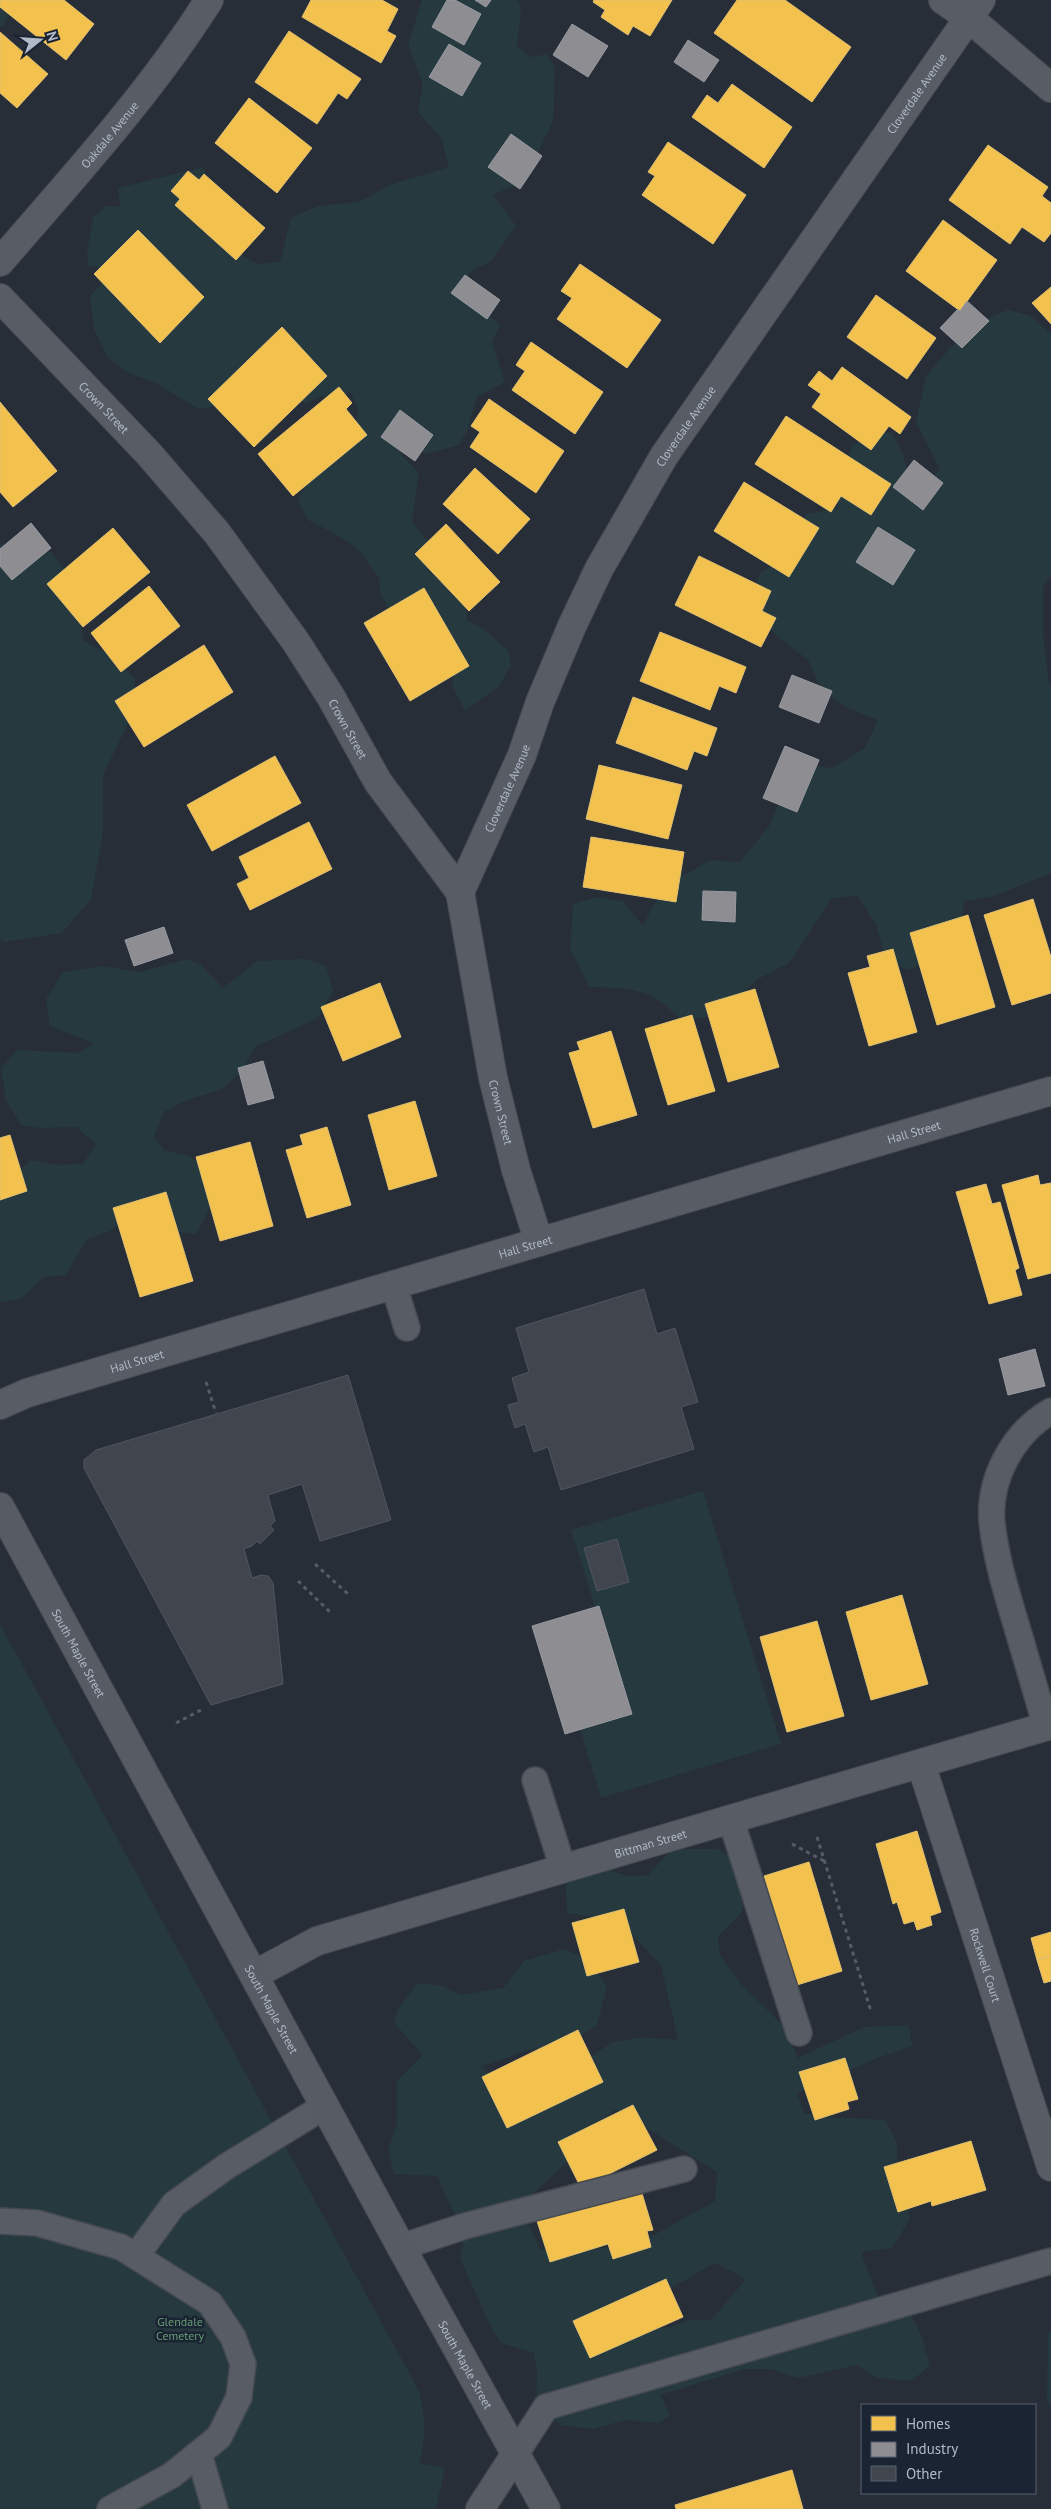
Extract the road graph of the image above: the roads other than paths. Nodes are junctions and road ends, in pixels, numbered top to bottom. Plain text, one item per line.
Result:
1 (208, 0) edge
2 (943, 0) edge
3 (975, 9) edge
4 (1051, 88) edge
5 (0, 262) edge
6 (0, 298) edge
7 (460, 892) junction
8 (1051, 1091) edge
9 (538, 1242) junction
10 (394, 1286) junction
11 (406, 1328) dead end
12 (0, 1405) edge
13 (1051, 1411) edge
14 (0, 1508) edge
15 (1048, 1726) edge
16 (921, 1764) junction
17 (535, 1780) dead end
18 (731, 1820) junction
19 (563, 1868) junction
20 (254, 1976) junction
21 (799, 2033) dead end
22 (325, 2106) junction
23 (1051, 2167) edge
24 (684, 2169) dead end
25 (0, 2221) edge
26 (400, 2247) junction
27 (136, 2256) junction
28 (1051, 2261) edge
29 (199, 2454) junction
30 (515, 2455) junction
31 (110, 2509) edge
32 (216, 2509) edge
33 (480, 2509) edge
34 (546, 2509) edge

1 - 5 street, Oakdale Avenue
2 - 3 street
3 - 4 street
3 - 7 street, Cloverdale Avenue
6 - 7 street, Crown Street
7 - 9 street, Crown Street
8 - 9 street, Hall Street
9 - 10 street, Hall Street
10 - 11 lane
10 - 12 street, Hall Street
13 - 15 lane
14 - 20 main road, South Maple Street
15 - 16 street, Bittman Street
16 - 18 street, Bittman Street
16 - 23 street, Rockwell Court
17 - 19 lane
18 - 19 street, Bittman Street
18 - 21 lane
19 - 20 street, Bittman Street
20 - 22 main road, South Maple Street
22 - 26 main road, South Maple Street
22 - 27 lane
24 - 26 lane
25 - 27 lane
26 - 30 main road, South Maple Street
27 - 29 lane
28 - 30 lane
29 - 31 lane
29 - 32 lane
30 - 33 main road
30 - 34 main road, South Maple Street

